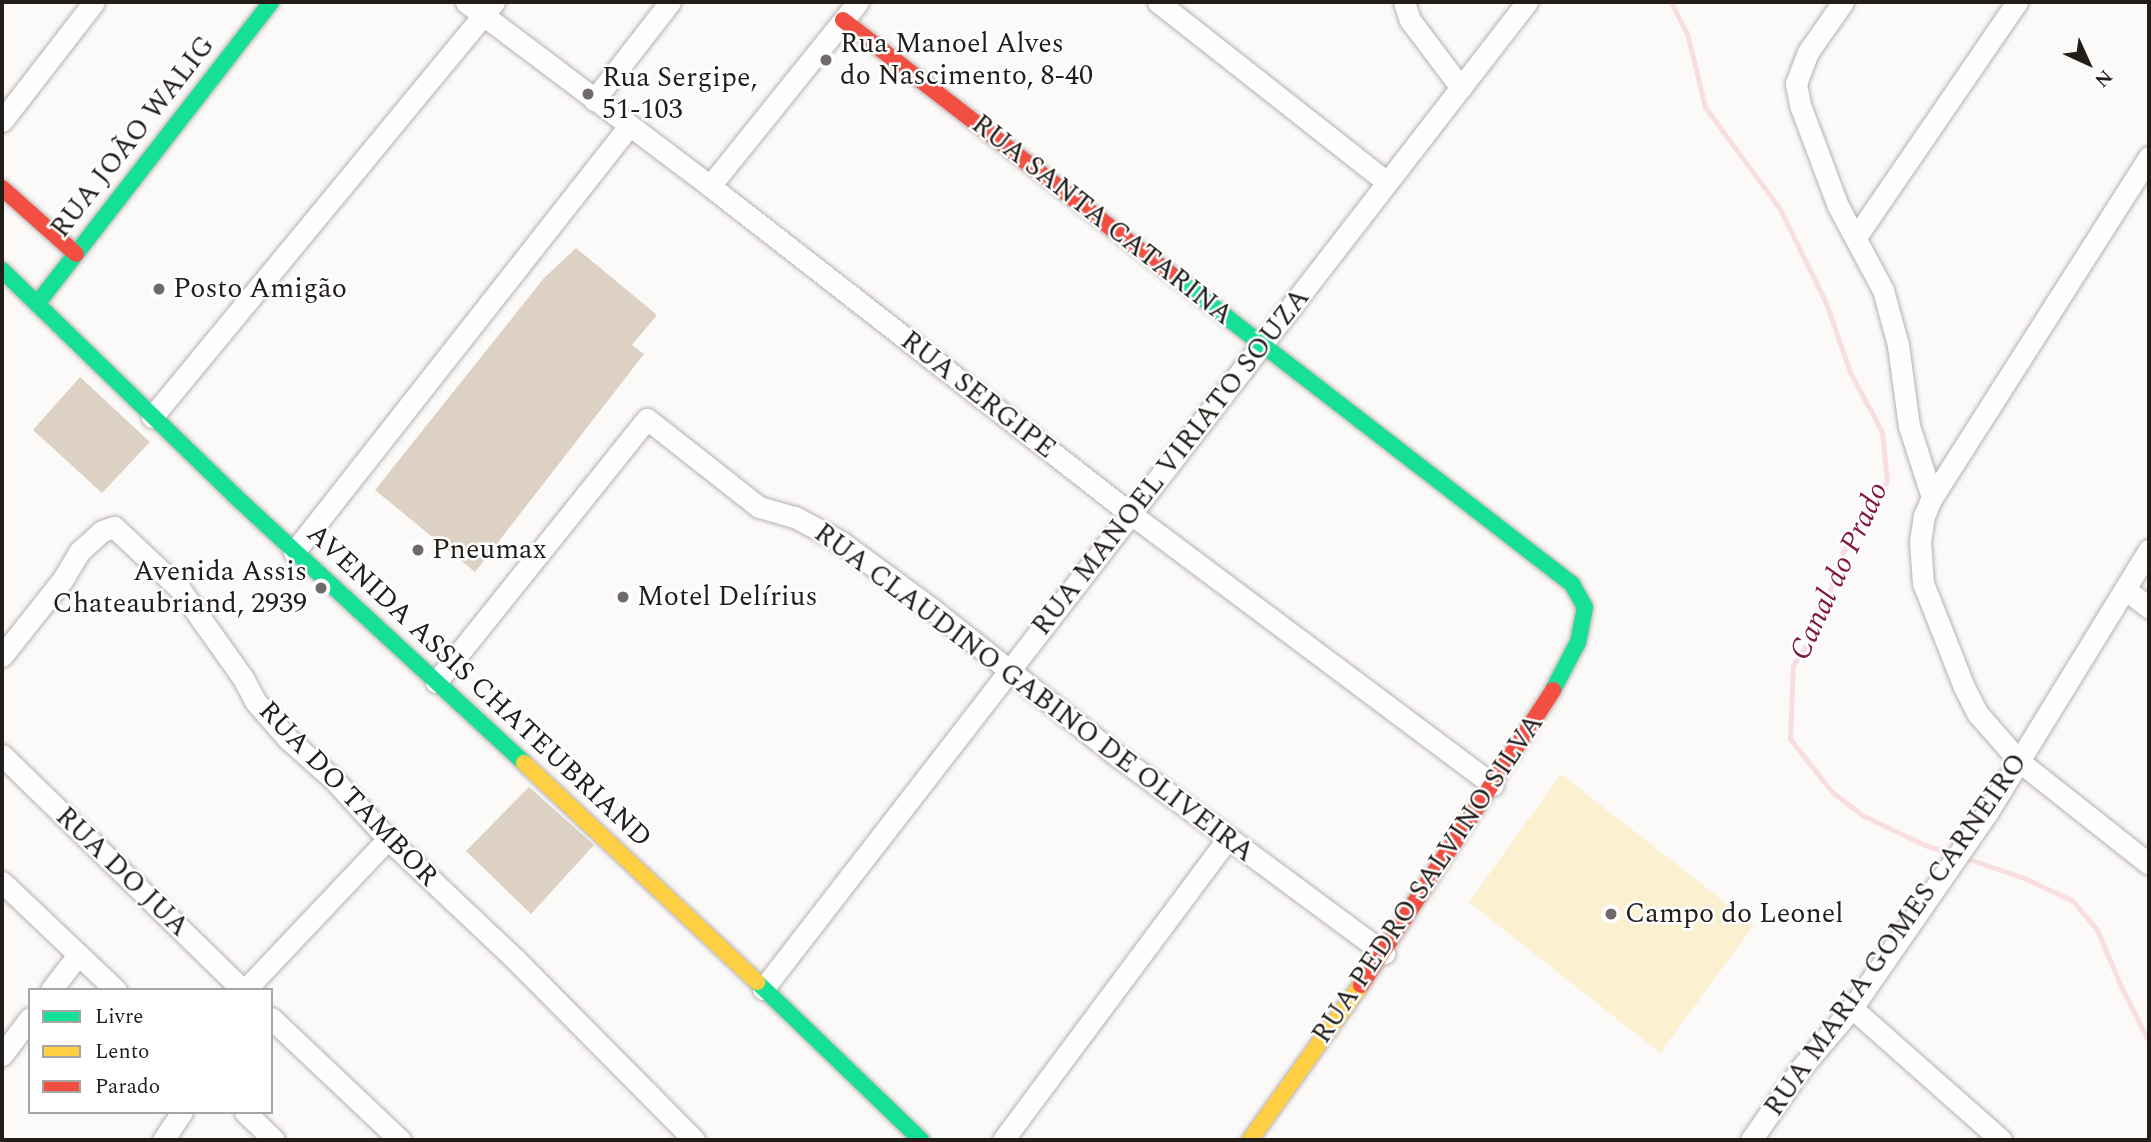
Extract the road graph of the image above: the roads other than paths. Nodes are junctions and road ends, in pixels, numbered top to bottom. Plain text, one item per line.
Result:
1 (94, 2) edge
2 (271, 2) edge
3 (670, 2) edge
4 (858, 2) edge
5 (1158, 2) edge
6 (1404, 2) edge
7 (1527, 2) edge
8 (1843, 2) edge
9 (2017, 2) edge
10 (481, 6) edge
11 (843, 20) junction
12 (1461, 88) junction
13 (594, 100) junction
14 (2, 121) edge
15 (629, 126) junction
16 (2149, 157) edge
17 (1387, 182) junction
18 (710, 186) junction
19 (2, 188) edge
20 (1856, 237) junction
21 (76, 254) junction
22 (2, 270) edge
23 (37, 304) junction
24 (1262, 344) junction
25 (152, 417) junction
26 (1932, 497) junction
27 (1131, 514) junction
28 (2149, 550) edge
29 (294, 552) junction
30 (2125, 589) junction
31 (1585, 607) joint
32 (2149, 608) edge
33 (2, 656) edge
34 (1009, 671) junction
35 (436, 682) junction
36 (2, 755) edge
37 (2020, 762) junction
38 (1493, 785) junction
39 (1228, 838) junction
40 (388, 839) junction
41 (2149, 863) edge
42 (2, 882) edge
43 (1384, 953) junction
44 (78, 955) junction
45 (53, 988) edge
46 (114, 988) edge
47 (242, 988) edge
48 (246, 988) edge
49 (762, 989) junction
50 (1852, 1008) junction
51 (273, 1020) edge
52 (28, 1021) edge
53 (2, 1055) edge
54 (181, 1114) edge
55 (247, 1114) edge
56 (163, 1140) edge
57 (274, 1140) edge
58 (400, 1140) edge
59 (694, 1140) edge
60 (921, 1140) edge
61 (1003, 1140) edge
62 (1250, 1140) edge
63 (1751, 1140) edge
64 (2001, 1140) edge

1 - 14 street
2 - 21 street, RUA JOÃO WALIG
3 - 13 street
4 - 11 street
5 - 17 street
6 - 12 street
7 - 12 street, RUA MANOEL VIRIATO SOUZA
8 - 20 street
9 - 20 street
10 - 13 street, RUA SERGIPE
10 - 25 street
11 - 18 street
11 - 24 street, RUA SANTA CATARINA
12 - 17 street, RUA MANOEL VIRIATO SOUZA
13 - 15 street, RUA SERGIPE
15 - 18 street, RUA SERGIPE
15 - 29 street
16 - 26 street
17 - 24 street, RUA MANOEL VIRIATO SOUZA
18 - 27 street, RUA SERGIPE
19 - 21 street
20 - 26 street
21 - 23 street, RUA JOÃO WALIG
22 - 23 street, AVENIDA ASSIS CHATEUBRIAND
23 - 25 street, AVENIDA ASSIS CHATEUBRIAND
24 - 27 street, RUA MANOEL VIRIATO SOUZA
24 - 31 street, RUA SANTA CATARINA
25 - 29 street, AVENIDA ASSIS CHATEUBRIAND
26 - 37 street
27 - 34 street, RUA MANOEL VIRIATO SOUZA
27 - 38 street, RUA SERGIPE
28 - 30 street, RUA MARIA GOMES CARNEIRO
29 - 35 street, AVENIDA ASSIS CHATEUBRIAND
30 - 32 street
30 - 37 street, RUA MARIA GOMES CARNEIRO
31 - 38 street, RUA PEDRO SALVINO SILVA
33 - 40 street, RUA DO TAMBOR
34 - 35 street, RUA CLAUDINO GABINO DE OLIVEIRA
34 - 39 street, RUA CLAUDINO GABINO DE OLIVEIRA
34 - 49 street, RUA MANOEL VIRIATO SOUZA
35 - 49 street, AVENIDA ASSIS CHATEUBRIAND
36 - 47 street, RUA DO JUA
37 - 41 street
37 - 50 street, RUA MARIA GOMES CARNEIRO
38 - 43 street, RUA PEDRO SALVINO SILVA
39 - 43 street, RUA CLAUDINO GABINO DE OLIVEIRA
39 - 61 street
40 - 48 street
40 - 59 street, RUA DO TAMBOR
42 - 44 street
43 - 62 street, RUA PEDRO SALVINO SILVA
44 - 45 street
44 - 46 street
49 - 60 street, AVENIDA ASSIS CHATEUBRIAND
50 - 63 street, RUA MARIA GOMES CARNEIRO
50 - 64 street
51 - 58 street
52 - 53 street
54 - 56 street
55 - 57 street

